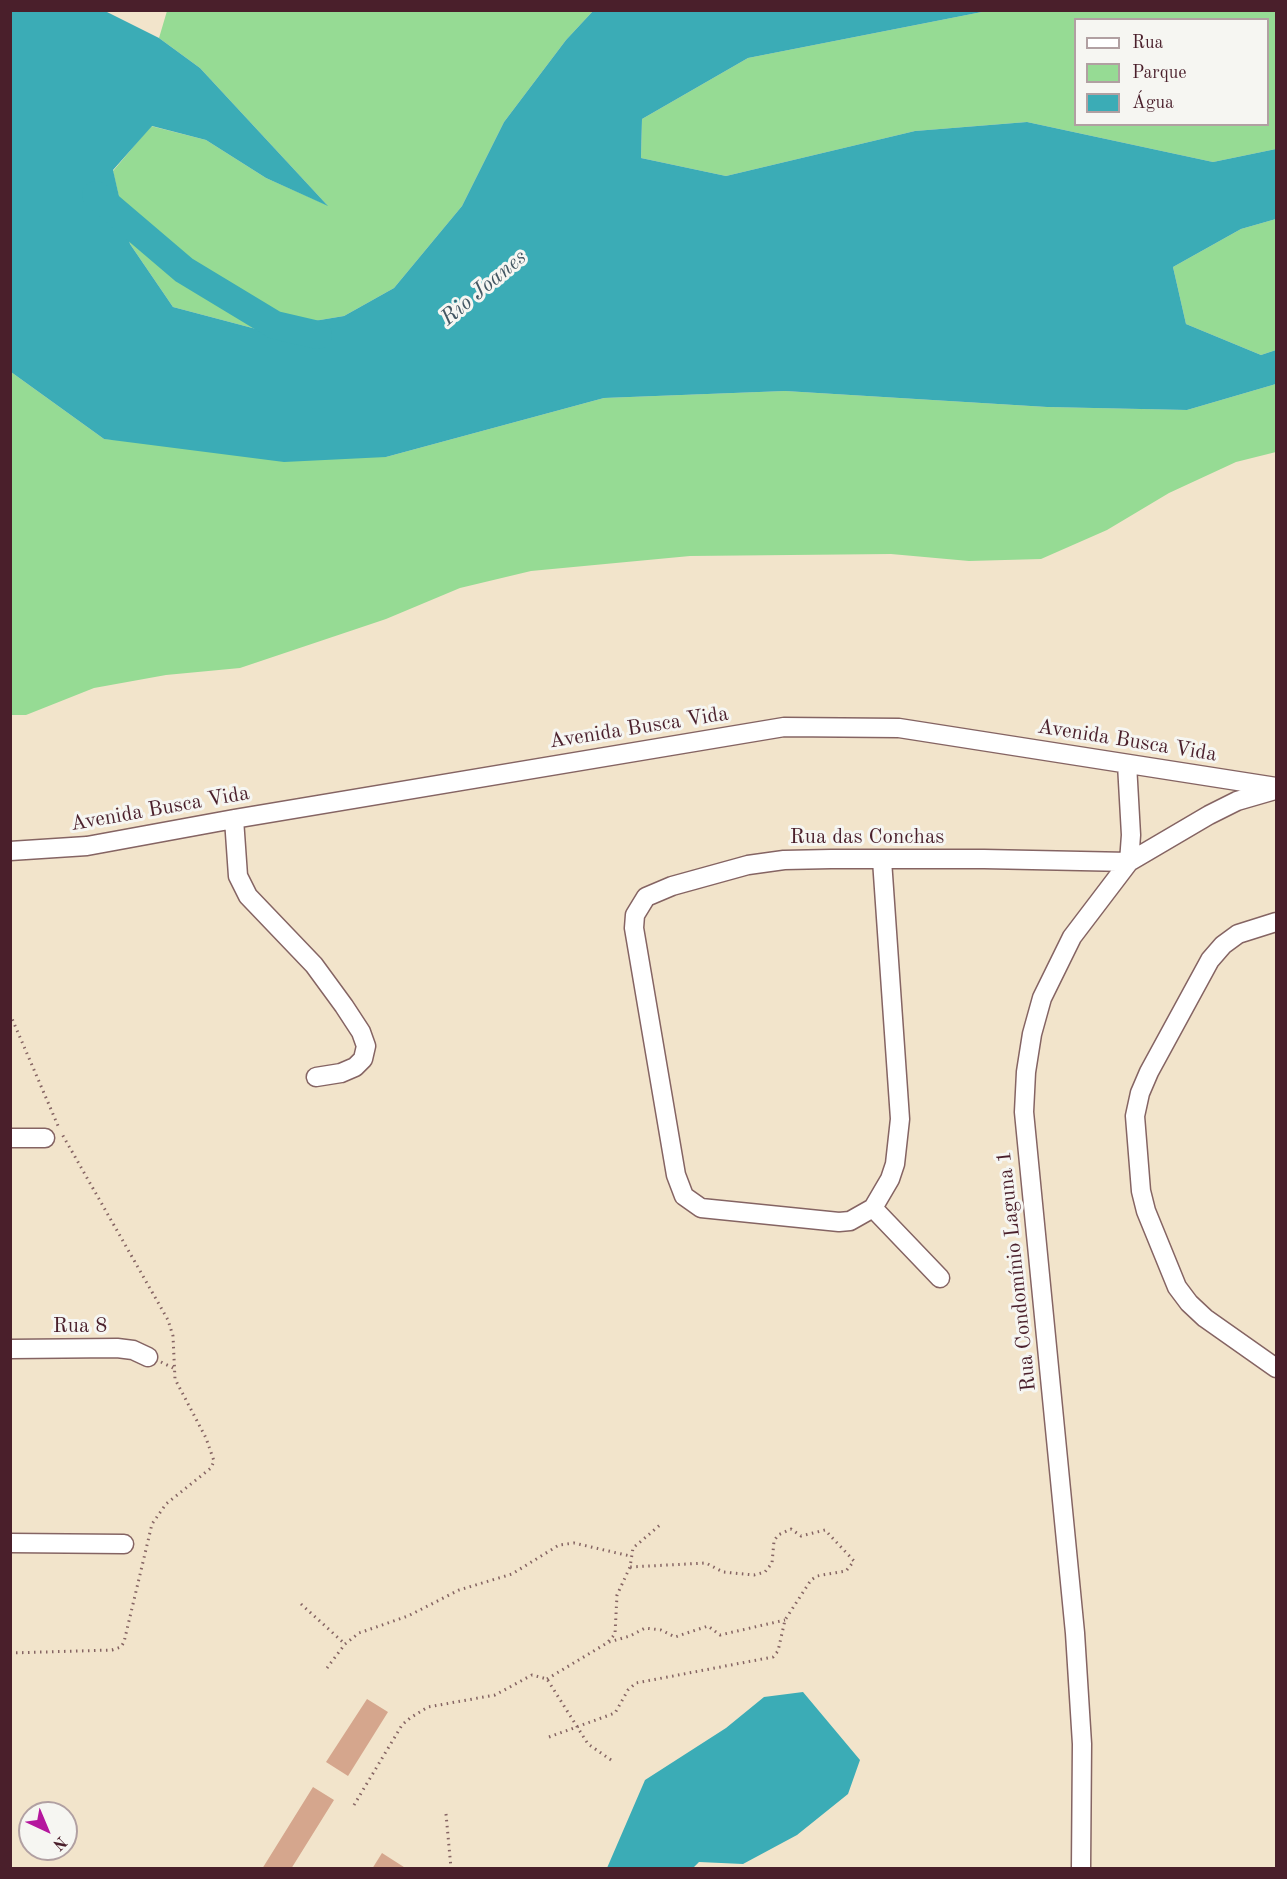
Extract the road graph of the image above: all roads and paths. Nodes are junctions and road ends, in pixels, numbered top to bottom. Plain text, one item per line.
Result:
1 (1127, 764) junction
2 (1276, 789) edge
3 (234, 819) junction
4 (10, 851) edge
5 (882, 860) junction
6 (1129, 862) junction
7 (1276, 922) edge
8 (10, 1014) edge
9 (316, 1077) dead end
10 (10, 1138) edge
11 (45, 1138) dead end
12 (873, 1208) junction
13 (940, 1278) dead end
14 (10, 1348) edge
15 (148, 1357) dead end
16 (1276, 1368) edge
17 (660, 1525) dead end
18 (10, 1543) edge
19 (124, 1544) dead end
20 (630, 1557) junction
21 (630, 1567) junction
22 (302, 1604) dead end
23 (785, 1620) junction
24 (608, 1642) junction
25 (345, 1644) junction
26 (10, 1653) edge
27 (327, 1668) dead end
28 (547, 1679) junction
29 (579, 1726) junction
30 (549, 1737) dead end
31 (614, 1762) dead end
32 (354, 1805) dead end
33 (446, 1814) dead end
34 (451, 1869) edge
35 (1082, 1869) edge

1 - 2 street, Avenida Busca Vida
1 - 3 street, Avenida Busca Vida
1 - 6 street
2 - 6 street, Rua Condomínio Laguna 1
3 - 4 street, Avenida Busca Vida
3 - 9 street
5 - 6 street, Rua das Conchas
5 - 12 street
5 - 12 street, Rua das Conchas
6 - 35 street, Rua Condomínio Laguna 1
7 - 16 street
8 - 26 path
10 - 11 street
12 - 13 street
14 - 15 street, Rua 8
17 - 20 path
18 - 19 street
20 - 21 path
20 - 25 path
21 - 23 path
21 - 24 path
22 - 25 path
23 - 24 path
23 - 29 path
24 - 28 path
25 - 27 path
28 - 29 path
28 - 32 path
29 - 30 path
29 - 31 path
33 - 34 path

